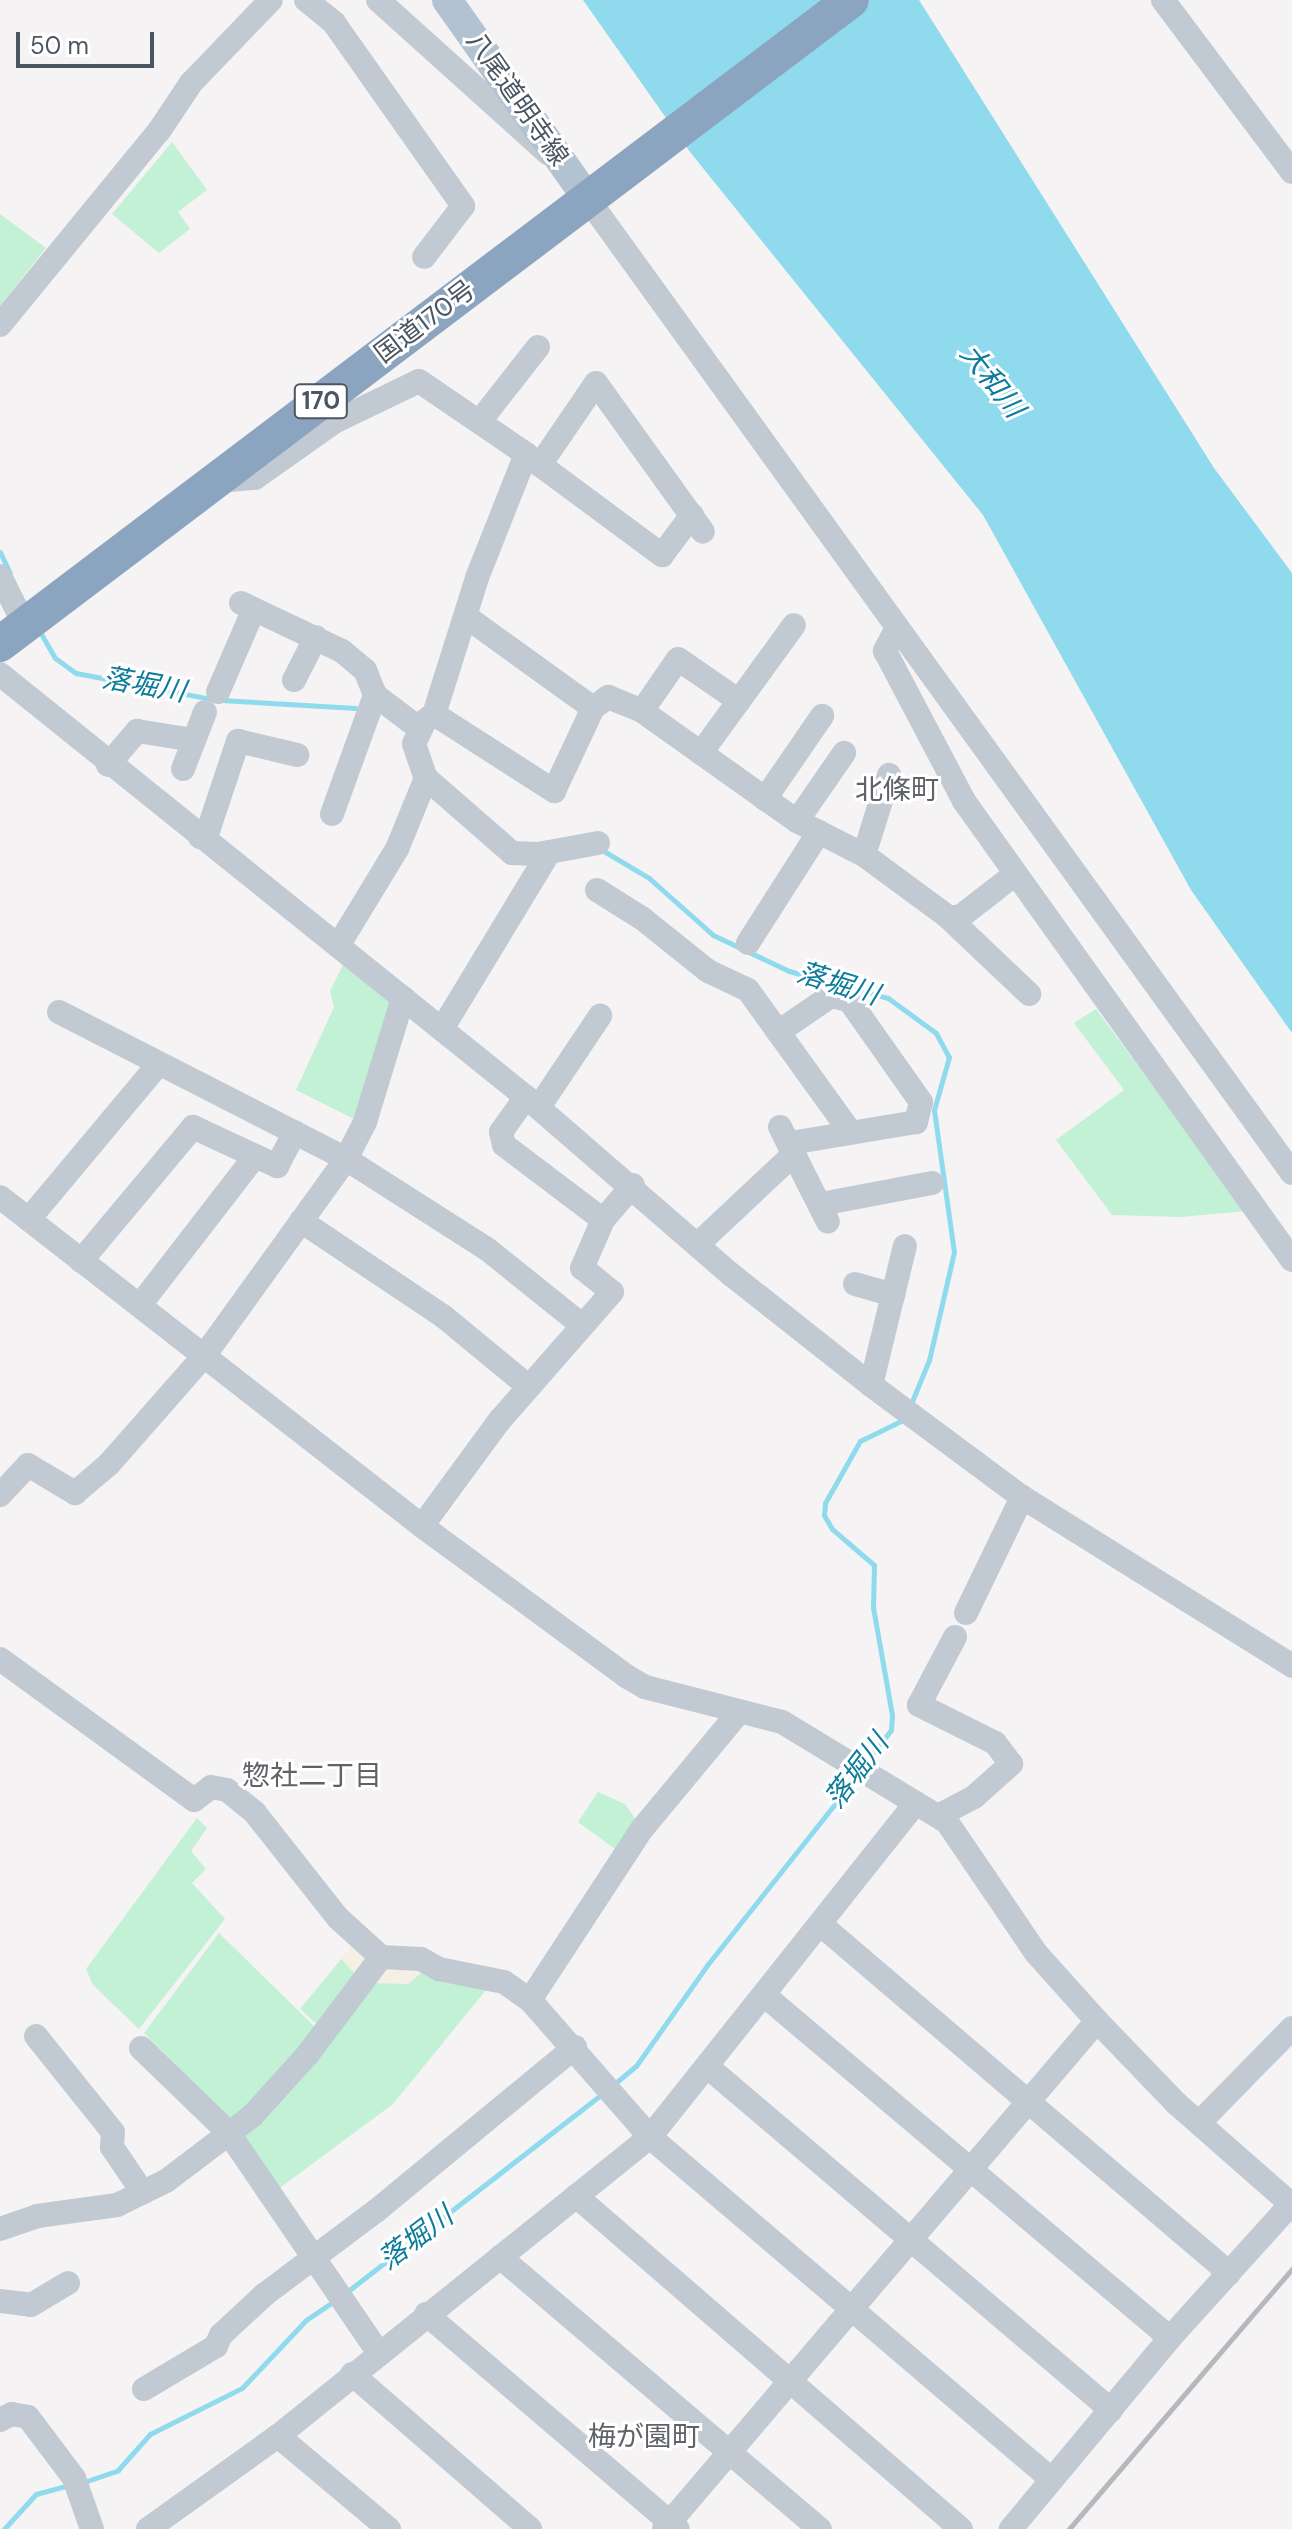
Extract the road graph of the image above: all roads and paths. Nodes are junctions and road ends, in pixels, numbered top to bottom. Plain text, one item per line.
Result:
1 (271, 0) edge
2 (306, 0) edge
3 (378, 0) edge
4 (447, 0) edge
5 (851, 0) edge
6 (1163, 0) edge
7 (564, 166) junction
8 (1292, 172) edge
9 (594, 193) junction
10 (424, 257) dead end
11 (0, 325) edge
12 (538, 347) dead end
13 (480, 421) junction
14 (533, 459) junction
15 (216, 481) junction
16 (0, 576) edge
17 (468, 618) junction
18 (794, 625) dead end
19 (24, 626) edge
20 (897, 628) junction
21 (316, 637) junction
22 (0, 674) edge
23 (294, 680) dead end
24 (375, 695) junction
25 (739, 701) junction
26 (593, 708) junction
27 (642, 711) junction
28 (822, 716) dead end
29 (427, 722) junction
30 (193, 740) junction
31 (701, 753) junction
32 (844, 753) dead end
33 (297, 755) dead end
34 (108, 765) junction
35 (183, 769) dead end
36 (889, 775) dead end
37 (426, 778) junction
38 (765, 799) junction
39 (332, 814) dead end
40 (797, 821) junction
41 (819, 832) junction
42 (200, 837) junction
43 (598, 843) dead end
44 (549, 852) junction
45 (864, 855) junction
46 (1014, 875) junction
47 (597, 890) dead end
48 (948, 917) junction
49 (748, 943) dead end
50 (338, 946) junction
51 (1029, 994) dead end
52 (403, 998) junction
53 (59, 1012) dead end
54 (600, 1016) dead end
55 (442, 1029) junction
56 (778, 1032) junction
57 (157, 1066) junction
58 (533, 1102) junction
59 (295, 1132) junction
60 (851, 1133) junction
61 (789, 1141) junction
62 (255, 1156) junction
63 (346, 1159) junction
64 (1292, 1173) edge
65 (932, 1183) dead end
66 (633, 1185) junction
67 (0, 1197) edge
68 (29, 1219) junction
69 (603, 1220) junction
70 (301, 1221) junction
71 (698, 1244) junction
72 (905, 1246) dead end
73 (1292, 1260) edge
74 (81, 1261) junction
75 (855, 1284) dead end
76 (893, 1295) junction
77 (140, 1305) junction
78 (582, 1325) junction
79 (204, 1356) junction
80 (871, 1385) junction
81 (528, 1386) junction
82 (0, 1495) edge
83 (1022, 1497) junction
84 (422, 1526) junction
85 (966, 1613) dead end
86 (955, 1637) dead end
87 (0, 1659) edge
88 (1292, 1666) edge
89 (740, 1711) junction
90 (916, 1803) junction
91 (938, 1816) junction
92 (820, 1924) junction
93 (381, 1957) junction
94 (764, 1995) junction
95 (530, 2000) junction
96 (1097, 2021) junction
97 (1292, 2028) edge
98 (36, 2036) dead end
99 (575, 2047) junction
100 (141, 2048) dead end
101 (709, 2068) junction
102 (1029, 2104) junction
103 (1199, 2123) junction
104 (228, 2132) junction
105 (650, 2137) junction
106 (972, 2172) junction
107 (143, 2193) junction
108 (576, 2196) junction
109 (0, 2229) edge
110 (912, 2242) junction
111 (315, 2255) junction
112 (500, 2257) junction
113 (1229, 2273) junction
114 (68, 2283) dead end
115 (0, 2301) edge
116 (853, 2312) junction
117 (426, 2314) junction
118 (1170, 2338) junction
119 (378, 2352) junction
120 (352, 2374) junction
121 (792, 2384) junction
122 (144, 2389) dead end
123 (1111, 2410) junction
124 (0, 2420) edge
125 (278, 2436) junction
126 (731, 2451) junction
127 (1051, 2479) junction
128 (360, 2520) edge
129 (520, 2526) edge
130 (671, 2527) edge
131 (92, 2529) edge
132 (148, 2529) edge
133 (389, 2529) edge
134 (820, 2529) edge
135 (961, 2529) edge
136 (1011, 2529) edge

1 - 11 street
2 - 10 street
3 - 7 street
4 - 7 main road, 八尾道明寺線
5 - 9 highway, 国道170号 / 170
6 - 8 street
7 - 9 main road, 八尾道明寺線
9 - 15 highway, 国道170号 / 170
9 - 20 street
12 - 13 street
13 - 14 street
13 - 15 street
14 - 14 street
14 - 17 street
15 - 19 highway, 国道170号 / 170
16 - 19 street
17 - 26 street
17 - 29 street
18 - 25 street
20 - 46 street
20 - 64 street
21 - 23 street
21 - 24 street
21 - 30 street
22 - 34 street
24 - 29 street
24 - 39 street
25 - 27 street
25 - 31 street
26 - 27 street
26 - 29 street
27 - 31 street
28 - 38 street
29 - 37 street
30 - 34 street
30 - 35 street
31 - 38 street
32 - 40 street
33 - 42 street
34 - 42 street
36 - 45 street
37 - 44 street
37 - 50 street
38 - 40 street
40 - 41 street
41 - 45 street
41 - 49 street
42 - 50 street
43 - 44 street
44 - 55 street
45 - 48 street
46 - 48 street
46 - 73 street
47 - 56 street
48 - 51 street
50 - 52 street
52 - 55 street
52 - 63 street
53 - 57 street
54 - 58 street
55 - 58 street
56 - 60 street
56 - 60 street
57 - 59 street
57 - 68 street
58 - 66 street
58 - 69 street
59 - 62 street
59 - 63 street
60 - 61 street
61 - 65 street
61 - 71 street
62 - 74 street
62 - 77 street
63 - 70 street
63 - 78 street
66 - 69 street
66 - 71 street
67 - 68 street
68 - 74 street
69 - 78 street
70 - 79 street
70 - 81 street
71 - 80 street
72 - 76 street
74 - 77 street
75 - 76 street
76 - 80 street
77 - 79 street
78 - 81 street
79 - 82 street
79 - 84 street
80 - 83 street
81 - 84 street
83 - 85 street
83 - 88 street
84 - 89 street
86 - 91 street
87 - 93 street
89 - 90 street
89 - 95 street
90 - 91 street
90 - 92 street
91 - 96 street
92 - 94 street
92 - 102 street
93 - 95 street
93 - 104 street
94 - 101 street
94 - 106 street
95 - 99 street
96 - 102 street
96 - 103 street
97 - 103 street
98 - 107 street
99 - 105 street
99 - 111 street
100 - 104 street
101 - 105 street
101 - 110 street
102 - 106 street
102 - 113 street
103 - 113 street
104 - 107 street
104 - 111 street
105 - 108 street
105 - 116 street
106 - 110 street
106 - 118 street
107 - 109 street
108 - 112 street
108 - 121 street
110 - 116 street
110 - 123 street
111 - 119 street
111 - 122 street
112 - 117 street
112 - 126 street
113 - 118 street
114 - 115 street
116 - 121 street
116 - 127 street
117 - 119 street
117 - 130 street
118 - 123 street
119 - 120 street
120 - 125 street
120 - 129 street
121 - 126 street
121 - 135 street
123 - 127 street
124 - 131 street
125 - 128 street
125 - 132 street
126 - 130 street
126 - 134 street
127 - 136 street
128 - 133 street

